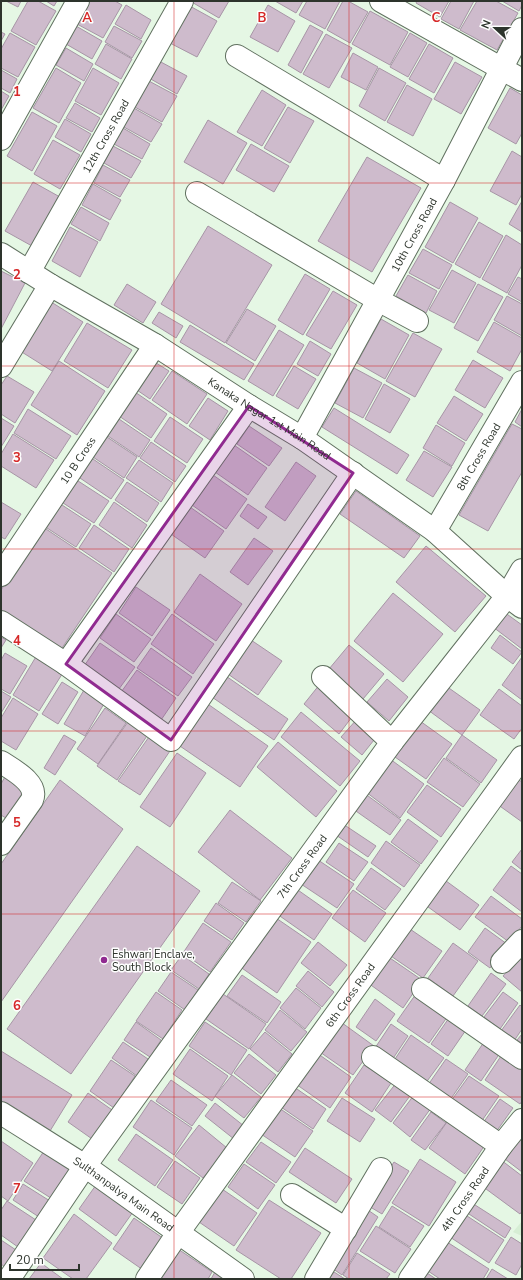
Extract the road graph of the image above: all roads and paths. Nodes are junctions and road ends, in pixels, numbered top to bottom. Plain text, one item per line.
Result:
1 (78, 1) edge
2 (182, 1) edge
3 (382, 1) edge
4 (522, 29) edge
5 (237, 56) dead end
6 (501, 68) junction
7 (522, 80) edge
8 (1, 139) edge
9 (444, 180) junction
10 (197, 193) dead end
11 (1, 254) edge
12 (30, 272) junction
13 (50, 285) junction
14 (378, 300) junction
15 (417, 321) dead end
16 (155, 345) junction
17 (1, 366) edge
18 (522, 382) edge
19 (249, 406) junction
20 (302, 438) junction
21 (353, 474) junction
22 (435, 531) junction
23 (522, 570) edge
24 (1, 575) edge
25 (514, 602) edge
26 (1, 622) edge
27 (66, 664) junction
28 (323, 677) dead end
29 (392, 742) junction
30 (522, 757) edge
31 (1, 762) edge
32 (1, 844) edge
33 (522, 941) edge
34 (502, 962) dead end
35 (423, 989) dead end
36 (373, 1057) dead end
37 (522, 1058) edge
38 (1, 1113) edge
39 (522, 1120) edge
40 (501, 1146) junction
41 (85, 1166) junction
42 (381, 1169) dead end
43 (292, 1195) dead end
44 (346, 1229) junction
45 (178, 1233) junction
46 (9, 1279) edge
47 (147, 1279) edge
48 (244, 1279) edge
49 (316, 1279) edge
50 (410, 1279) edge

1 - 8 street
2 - 12 street, 12th Cross Road
3 - 6 street
4 - 6 street, 10th Cross Road
5 - 9 street
6 - 7 street
6 - 9 street, 10th Cross Road
9 - 14 street, 10th Cross Road
10 - 14 street
11 - 12 street, Kanaka Nagar 1st Main Road
12 - 13 street, Kanaka Nagar 1st Main Road
13 - 16 street, Kanaka Nagar 1st Main Road
13 - 17 street
14 - 15 street
14 - 20 street, 10th Cross Road
16 - 19 street, Kanaka Nagar 1st Main Road
16 - 24 street, 10 B Cross
18 - 22 street, 8th Cross Road
19 - 20 street, Kanaka Nagar 1st Main Road
19 - 27 street
20 - 21 street, Kanaka Nagar 1st Main Road
21 - 22 street, Kanaka Nagar 1st Main Road
21 - 27 street
22 - 25 street, Kanaka Nagar 1st Main Road
23 - 25 street, 7th Cross Road
25 - 29 street, 7th Cross Road
26 - 27 street
28 - 29 street
29 - 41 street, 7th Cross Road
30 - 45 street, 6th Cross Road
31 - 32 street
33 - 34 street
35 - 37 street
36 - 40 street
38 - 41 street, Sulthanpalya Main Road
39 - 40 street, 4th Cross Road
40 - 50 street, 4th Cross Road
41 - 45 street, Sulthanpalya Main Road
41 - 46 street, 7th Cross Road
42 - 44 street
43 - 44 street
44 - 49 street
45 - 47 street, 6th Cross Road
45 - 48 street, Sulthanpalya Main Road

